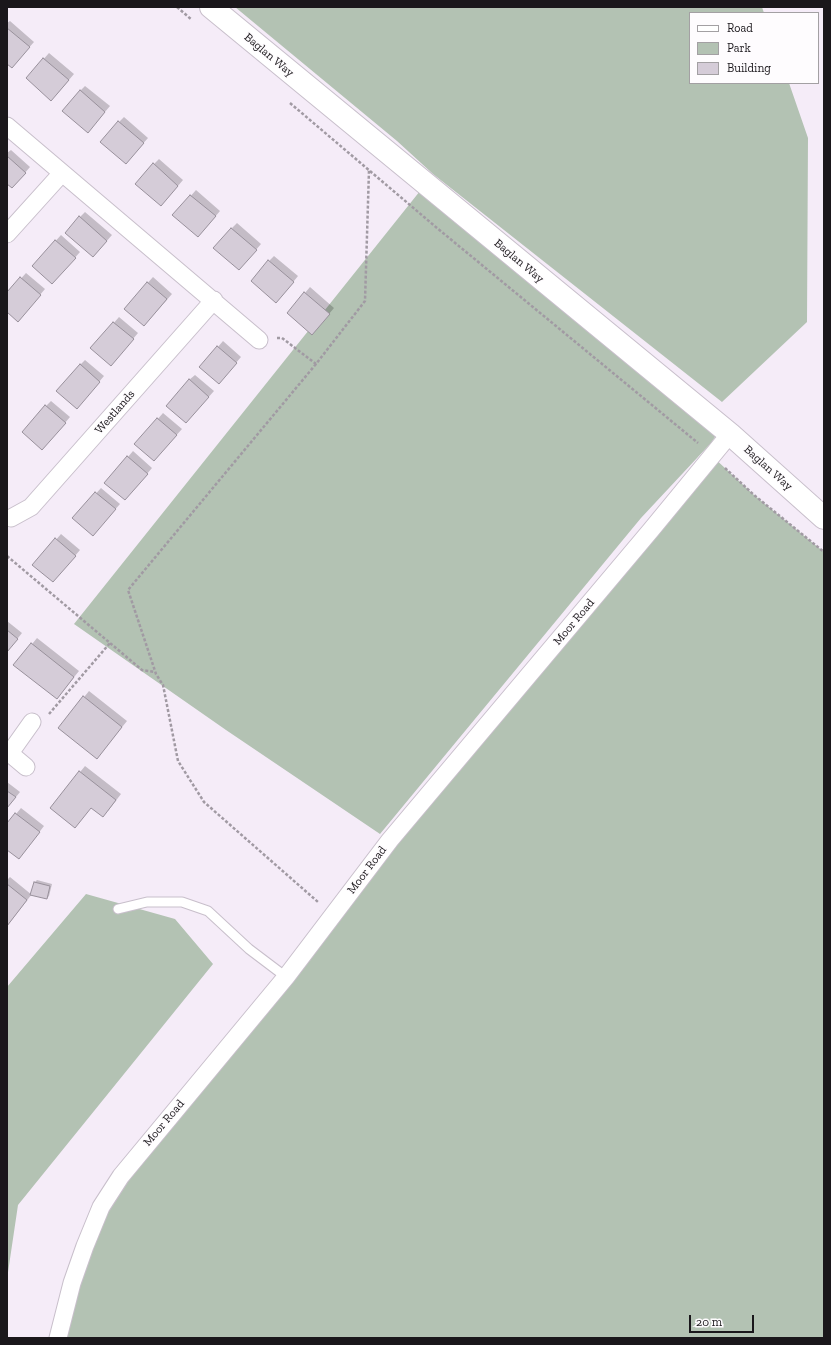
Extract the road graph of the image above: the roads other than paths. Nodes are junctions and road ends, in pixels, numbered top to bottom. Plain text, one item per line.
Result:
1 (211, 7) edge
2 (7, 126) edge
3 (62, 173) junction
4 (7, 234) edge
5 (214, 300) junction
6 (260, 340) road end
7 (730, 434) junction
8 (12, 518) dead end
9 (824, 518) edge
10 (32, 722) road end
11 (8, 752) edge
12 (26, 767) dead end
13 (118, 909) dead end
14 (286, 977) junction
15 (58, 1338) edge

1 - 7 street, Baglan Way
2 - 3 street
3 - 4 street
3 - 5 street
5 - 6 street
5 - 8 street, Westlands
7 - 9 street, Baglan Way
7 - 14 street, Moor Road
10 - 11 street
11 - 12 street
13 - 14 lane
14 - 15 street, Moor Road

